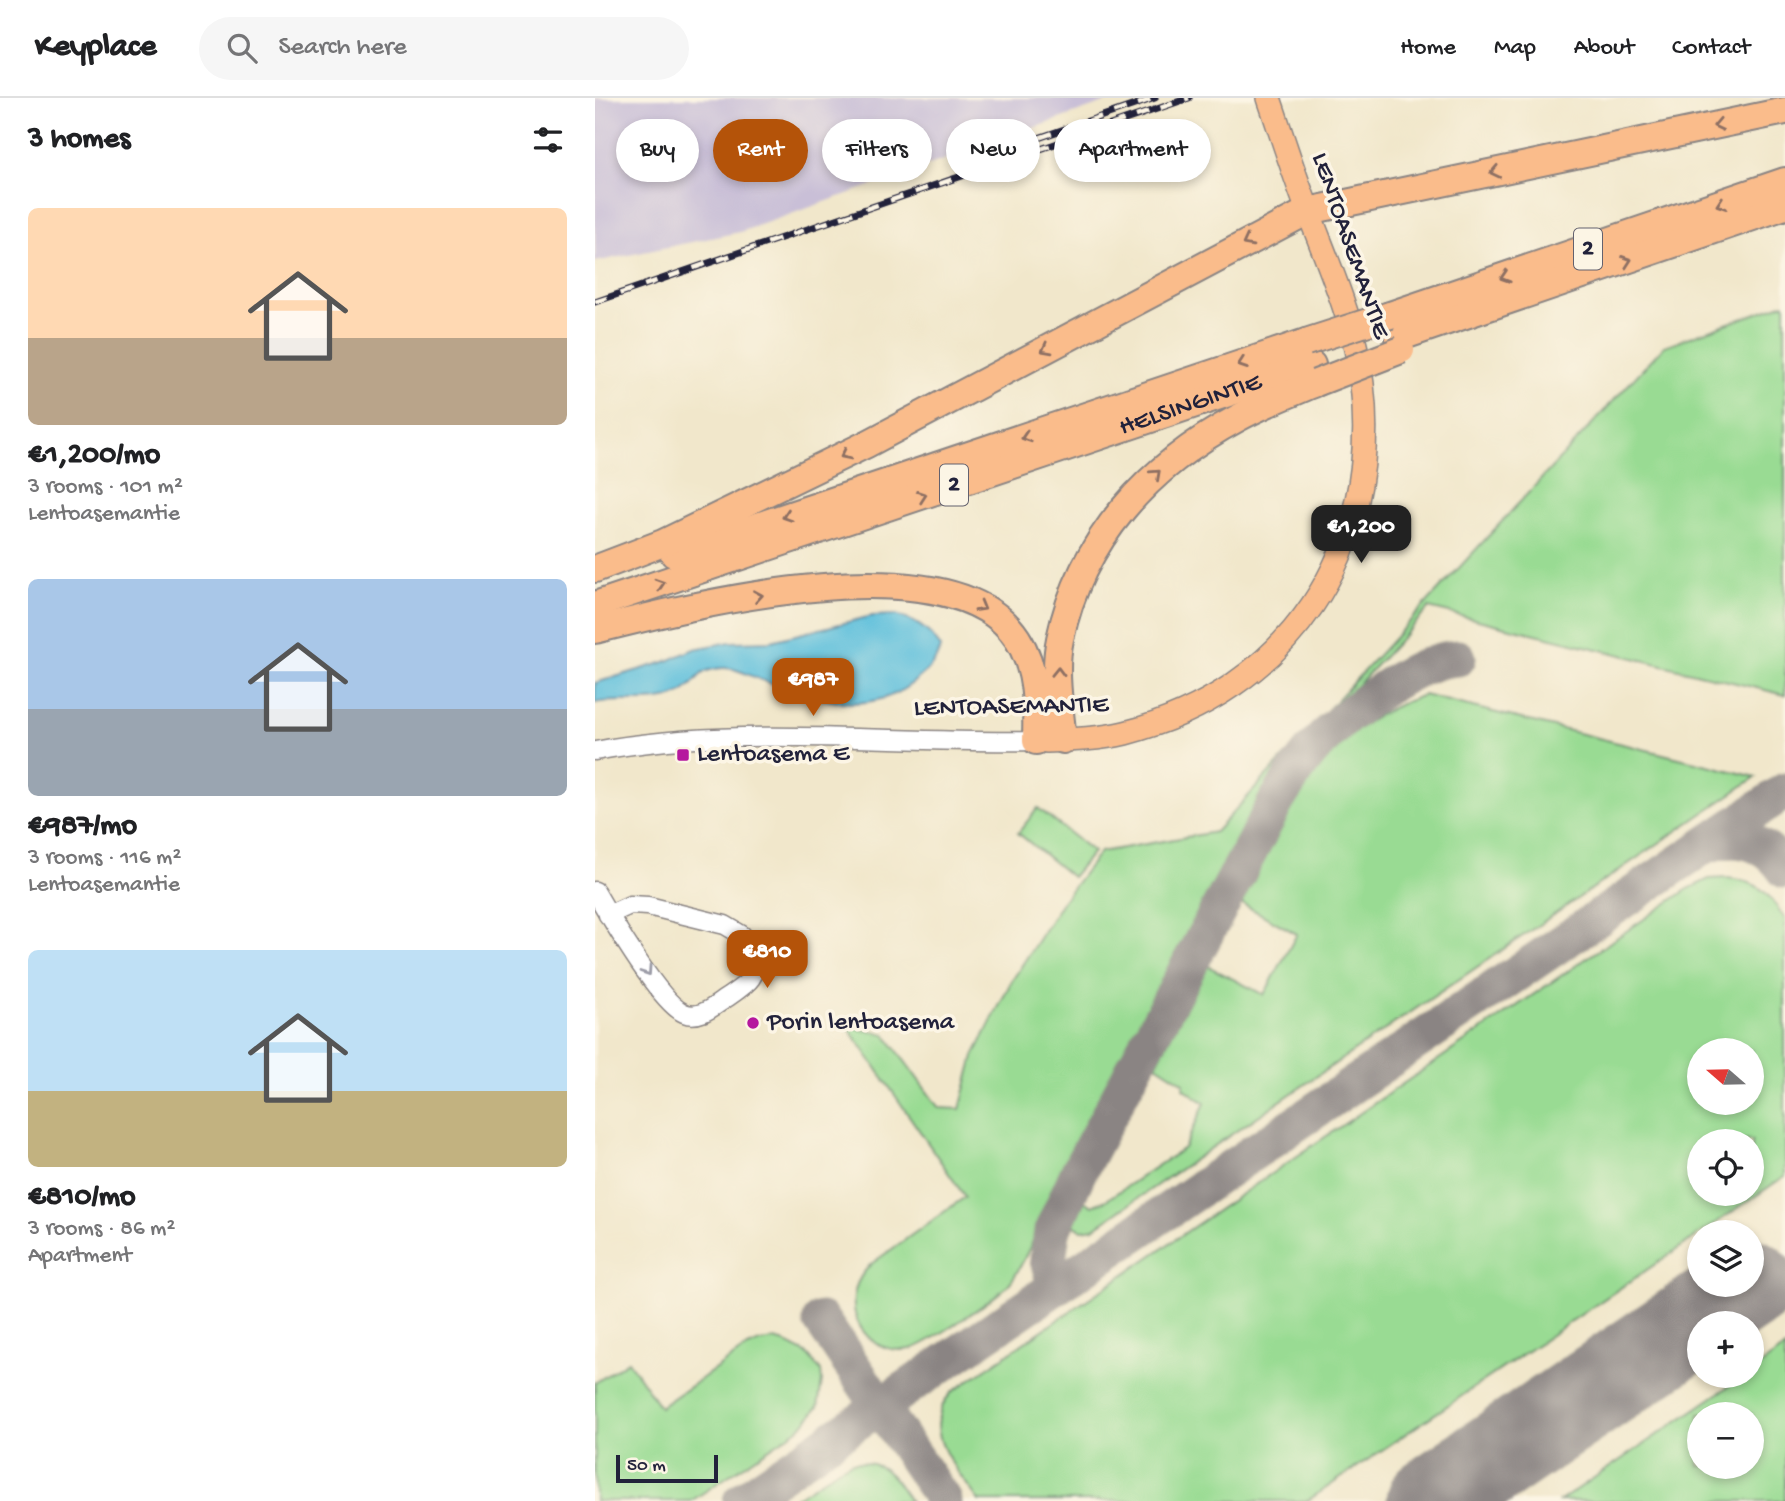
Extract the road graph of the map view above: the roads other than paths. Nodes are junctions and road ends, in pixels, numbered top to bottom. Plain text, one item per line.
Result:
1 (1269, 98) edge
2 (1785, 111) edge
3 (1785, 181) edge
4 (1785, 206) edge
5 (1308, 211) junction
6 (1396, 334) junction
7 (1311, 363) junction
8 (595, 569) edge
9 (595, 580) edge
10 (595, 605) edge
11 (595, 630) edge
12 (1063, 740) junction
13 (1036, 741) junction
14 (595, 751) edge
15 (595, 891) edge
16 (608, 915) junction

1 - 5 main road, LENTOASEMANTIE
2 -> 5 highway
3 -> 6 highway, HELSINGINTIE / 2
6 -> 4 highway, HELSINGINTIE / 2
5 -> 8 highway
5 - 12 main road, LENTOASEMANTIE
6 - 7 highway, HELSINGINTIE / 2, bridge
6 - 7 highway, bridge
7 -> 9 highway, HELSINGINTIE / 2
10 -> 7 highway, HELSINGINTIE / 2
12 -> 7 highway
11 -> 13 highway
12 - 13 main road, LENTOASEMANTIE
13 - 14 street, LENTOASEMANTIE
15 - 16 street
16 -> 16 street

